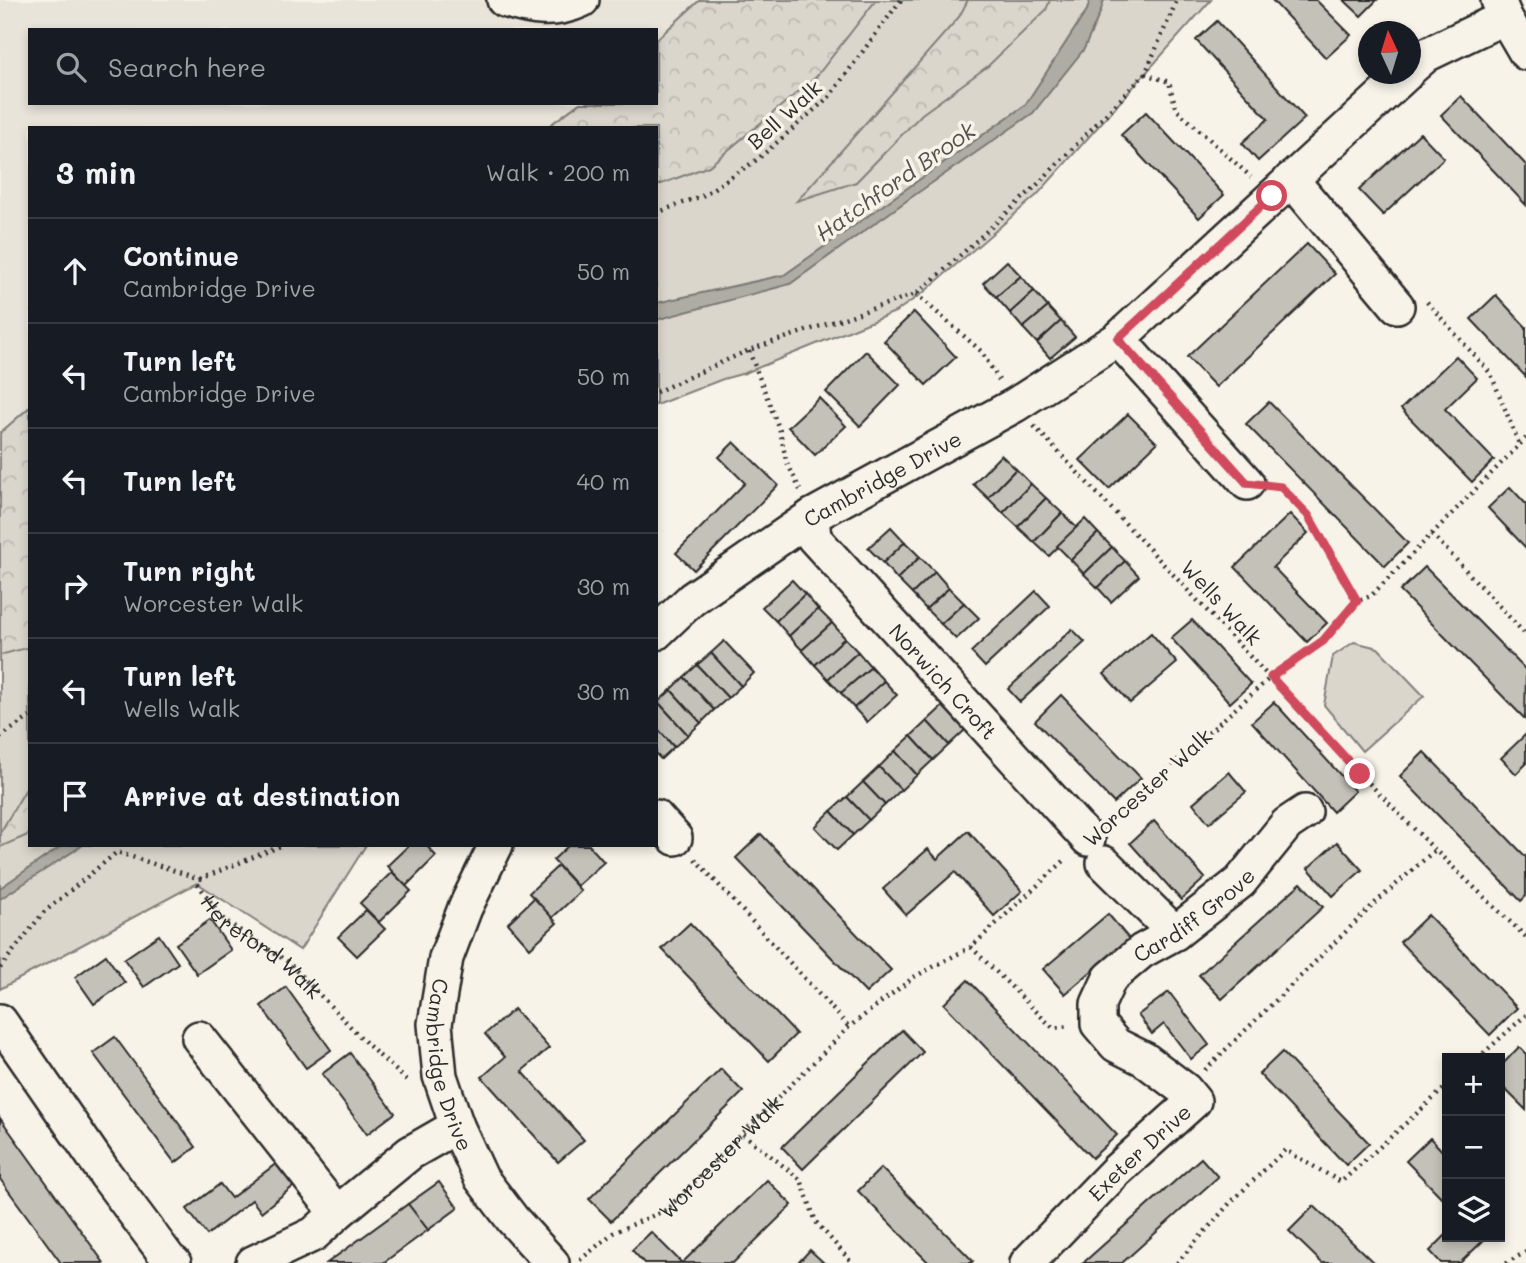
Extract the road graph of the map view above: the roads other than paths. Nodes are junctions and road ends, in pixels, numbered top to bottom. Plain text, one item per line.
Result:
1 (504, 0) edge
2 (582, 0) edge
3 (1502, 9) edge
4 (1526, 53) edge
5 (1421, 59) edge
6 (1395, 84) edge
7 (1282, 188) junction
8 (1397, 306) road end
9 (1118, 339) junction
10 (1247, 483) road end
11 (812, 516) junction
12 (658, 631) edge
13 (1305, 812) dead end
14 (495, 847) edge
15 (1175, 933) junction
16 (0, 1021) edge
17 (1098, 1024) joint
18 (199, 1038) dead end
19 (457, 1126) junction
20 (337, 1213) junction
21 (172, 1263) edge
22 (253, 1263) edge
23 (552, 1263) edge
24 (1027, 1263) edge

1 - 2 street
3 - 4 street
3 - 5 street
6 - 7 street, Cambridge Drive
7 - 8 street
7 - 9 street, Cambridge Drive
9 - 10 street
9 - 11 street, Cambridge Drive
11 - 12 street, Cambridge Drive
11 - 15 street, Norwich Croft
13 - 15 street, Cardiff Grove
14 - 19 street, Cambridge Drive
15 - 17 street, Cardiff Grove
16 - 21 street
17 - 24 street, Exeter Drive
18 - 20 street
19 - 20 street
19 - 23 street, Cambridge Drive
20 - 22 street

